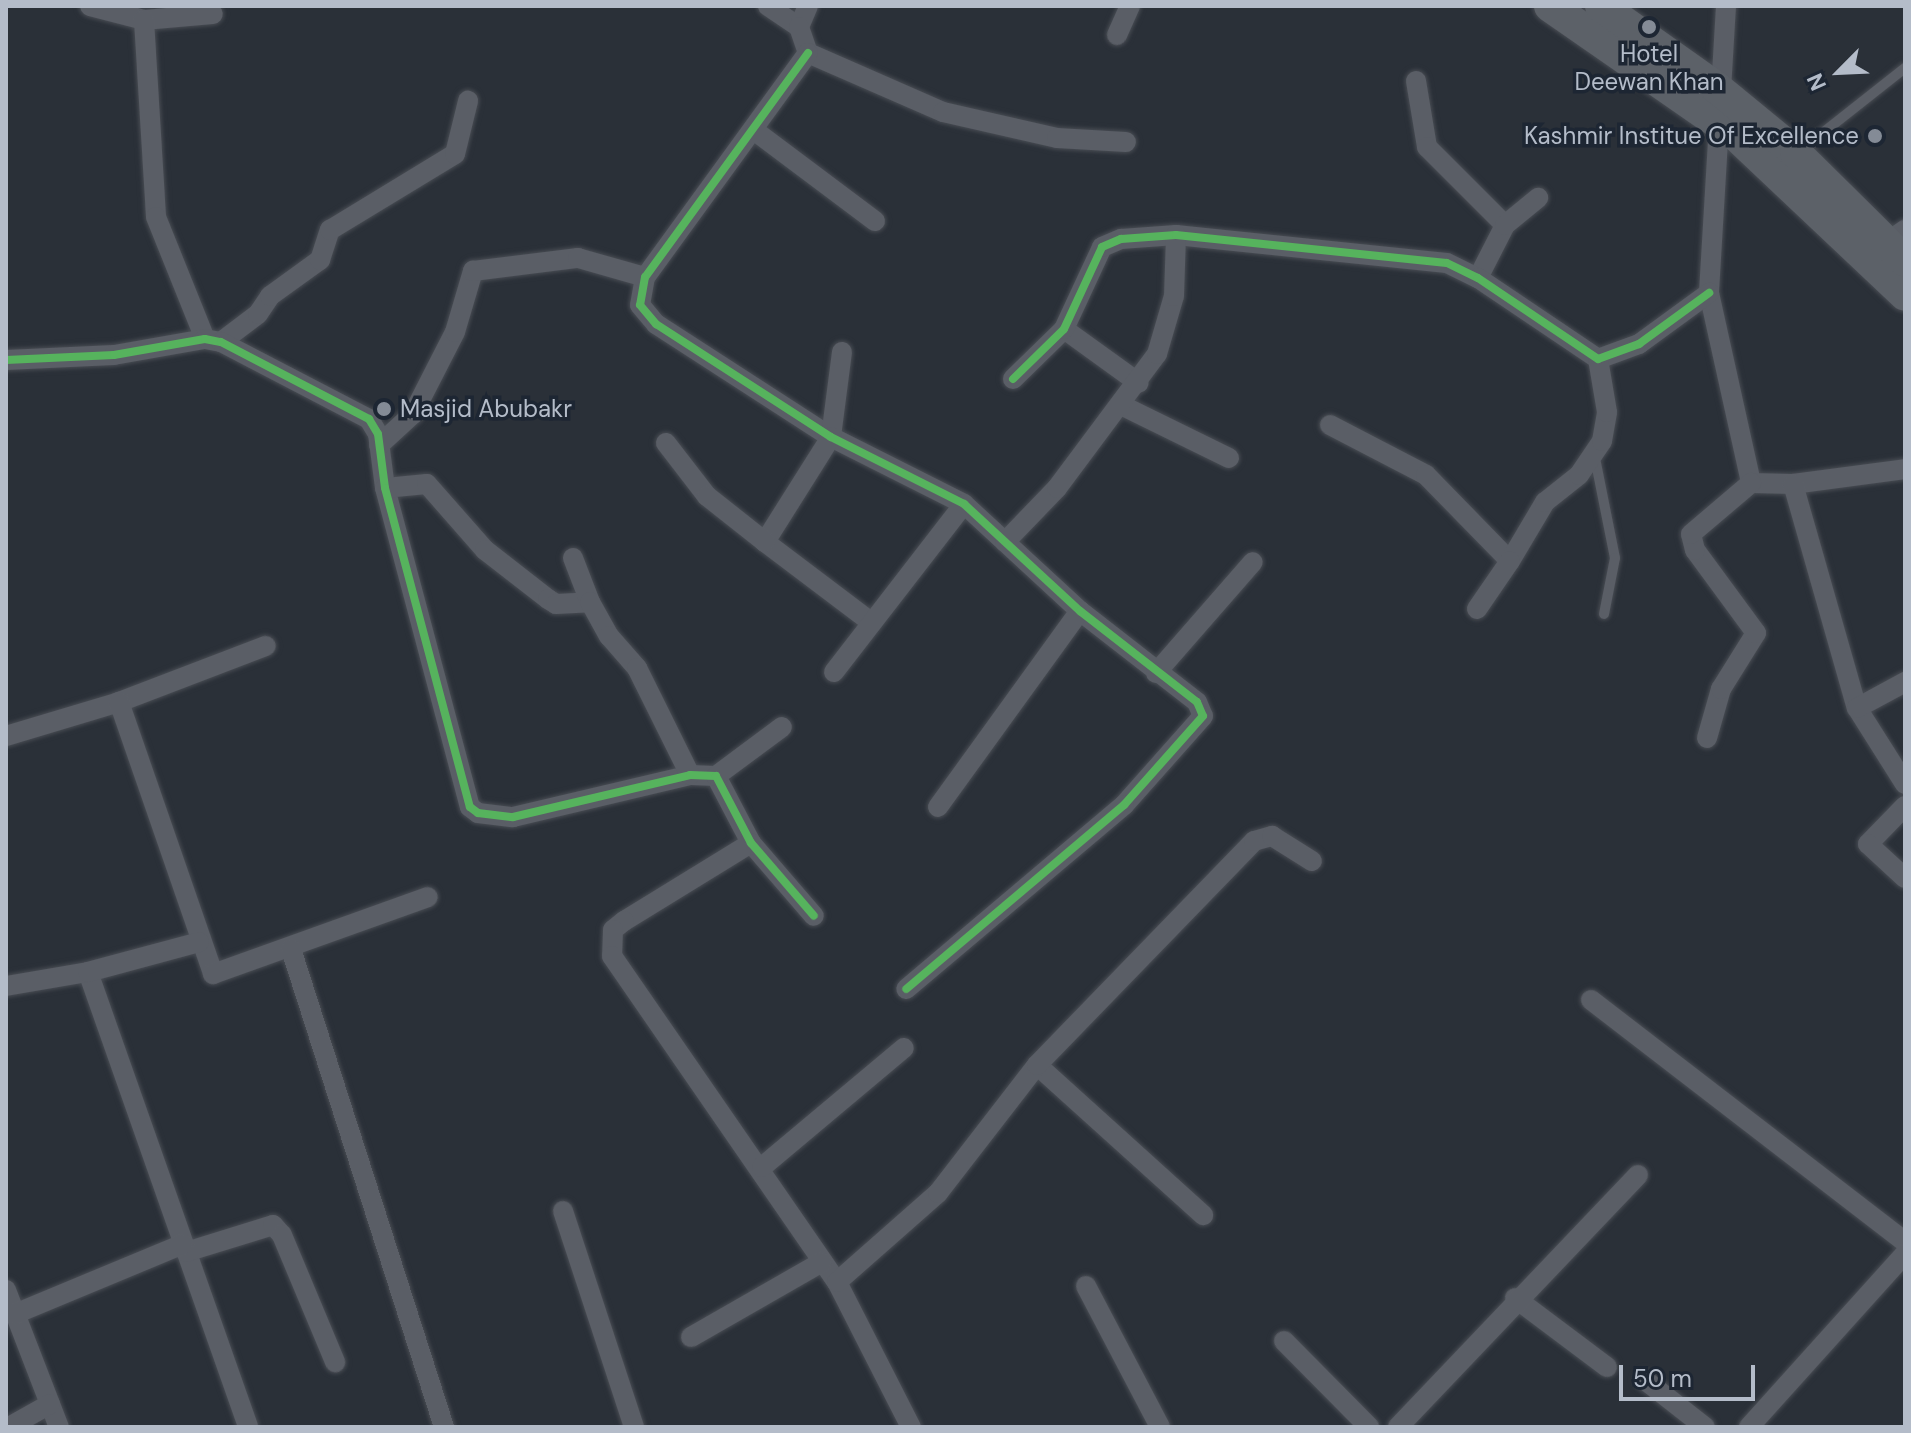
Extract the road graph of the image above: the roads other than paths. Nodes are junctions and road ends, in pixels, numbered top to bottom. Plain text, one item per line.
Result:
1 (90, 6) edge
2 (768, 6) edge
3 (808, 6) edge
4 (1130, 6) edge
5 (1550, 6) edge
6 (1601, 6) edge
7 (1726, 6) edge
8 (213, 14) dead end
9 (144, 20) junction
10 (799, 27) junction
11 (1117, 35) dead end
12 (808, 53) junction
13 (1905, 68) edge
14 (1416, 81) dead end
15 (1717, 88) junction
16 (468, 101) dead end
17 (1717, 122) junction
18 (755, 131) junction
19 (1126, 142) dead end
20 (1796, 153) junction
21 (1538, 198) dead end
22 (875, 221) dead end
23 (1505, 225) junction
24 (1176, 235) junction
25 (1899, 244) edge
26 (645, 277) junction
27 (1478, 278) junction
28 (1709, 293) junction
29 (1905, 295) edge
30 (1064, 329) junction
31 (213, 340) junction
32 (842, 352) dead end
33 (1598, 359) junction
34 (6, 360) edge
35 (1013, 379) dead end
36 (1139, 383) junction
37 (1123, 406) junction
38 (1330, 425) dead end
39 (831, 437) junction
40 (666, 443) dead end
41 (379, 445) junction
42 (1229, 458) dead end
43 (1595, 458) junction
44 (1905, 469) edge
45 (1751, 483) junction
46 (1793, 484) junction
47 (385, 488) junction
48 (964, 504) junction
49 (765, 542) junction
50 (1005, 542) junction
51 (573, 558) dead end
52 (1510, 561) junction
53 (1253, 562) dead end
54 (590, 602) junction
55 (1477, 609) dead end
56 (1080, 611) junction
57 (1604, 614) dead end
58 (872, 623) junction
59 (266, 646) dead end
60 (834, 672) dead end
61 (1156, 673) junction
62 (1905, 682) edge
63 (119, 702) junction
64 (1857, 708) junction
65 (782, 727) dead end
66 (6, 736) edge
67 (1707, 738) dead end
68 (690, 775) junction
69 (716, 776) junction
70 (1905, 784) edge
71 (1905, 806) edge
72 (938, 807) dead end
73 (751, 843) junction
74 (1312, 861) dead end
75 (1905, 878) edge
76 (428, 897) dead end
77 (814, 916) dead end
78 (199, 942) junction
79 (291, 949) junction
80 (88, 972) junction
81 (6, 986) edge
82 (906, 989) dead end
83 (1591, 1000) dead end
84 (904, 1048) dead end
85 (1037, 1065) junction
86 (762, 1167) junction
87 (1638, 1175) dead end
88 (563, 1211) dead end
89 (1203, 1215) dead end
90 (1905, 1242) edge
91 (184, 1248) junction
92 (1905, 1254) edge
93 (822, 1262) junction
94 (837, 1282) junction
95 (1086, 1286) dead end
96 (6, 1290) edge
97 (1515, 1298) junction
98 (15, 1314) junction
99 (691, 1337) dead end
100 (1284, 1341) dead end
101 (335, 1362) dead end
102 (1607, 1367) dead end
103 (1645, 1380) dead end
104 (50, 1404) junction
105 (904, 1425) edge
106 (9, 1427) edge
107 (59, 1427) edge
108 (248, 1427) edge
109 (444, 1427) edge
110 (634, 1427) edge
111 (1160, 1427) edge
112 (1369, 1427) edge
113 (1398, 1427) edge
114 (1705, 1427) edge
115 (1749, 1427) edge

1 - 9 street
2 - 10 street
3 - 10 street
4 - 11 street
5 - 17 main road
6 - 15 main road
7 - 15 street
8 - 9 street
9 - 31 street
10 - 12 street
12 - 18 street
12 - 19 street
13 - 20 lane
14 - 23 street
15 - 17 street
15 - 20 main road
16 - 31 street
17 - 28 street
17 - 29 main road
18 - 22 street
18 - 26 street
20 - 25 main road
21 - 23 street
23 - 27 street
24 - 27 street
24 - 30 street
24 - 36 street
26 - 39 street
26 - 41 street
27 - 33 street
28 - 33 street
28 - 45 street
30 - 35 street
30 - 36 street
31 - 34 street
31 - 41 street
32 - 39 street
33 - 43 street
36 - 37 street
37 - 42 street
37 - 50 street
38 - 52 street
39 - 48 street
39 - 49 street
40 - 49 street
41 - 47 street
43 - 52 street
43 - 57 lane
44 - 46 street
45 - 46 street
45 - 67 street
46 - 64 street
47 - 54 street
47 - 68 street
48 - 50 street
48 - 58 street
49 - 58 street
50 - 56 street
51 - 54 street
52 - 55 street
53 - 61 street
54 - 68 street
56 - 61 street
56 - 72 street
58 - 60 street
59 - 63 street
61 - 82 street
62 - 64 street
63 - 66 street
63 - 78 street
64 - 70 street
65 - 69 street
68 - 69 street
69 - 73 street
71 - 75 street
73 - 77 street
73 - 86 street
74 - 85 street
76 - 79 street
78 - 79 street
78 - 80 street
79 - 109 street
80 - 81 street
80 - 91 street
83 - 90 street
84 - 86 street
85 - 89 street
85 - 94 street
86 - 93 street
87 - 97 street
88 - 110 street
91 - 98 street
91 - 101 street
91 - 108 street
92 - 115 street
93 - 94 street
93 - 99 street
94 - 105 street
95 - 111 street
96 - 98 street
97 - 102 street
97 - 113 street
98 - 104 street
100 - 112 street
103 - 114 street
104 - 106 street
104 - 107 street

